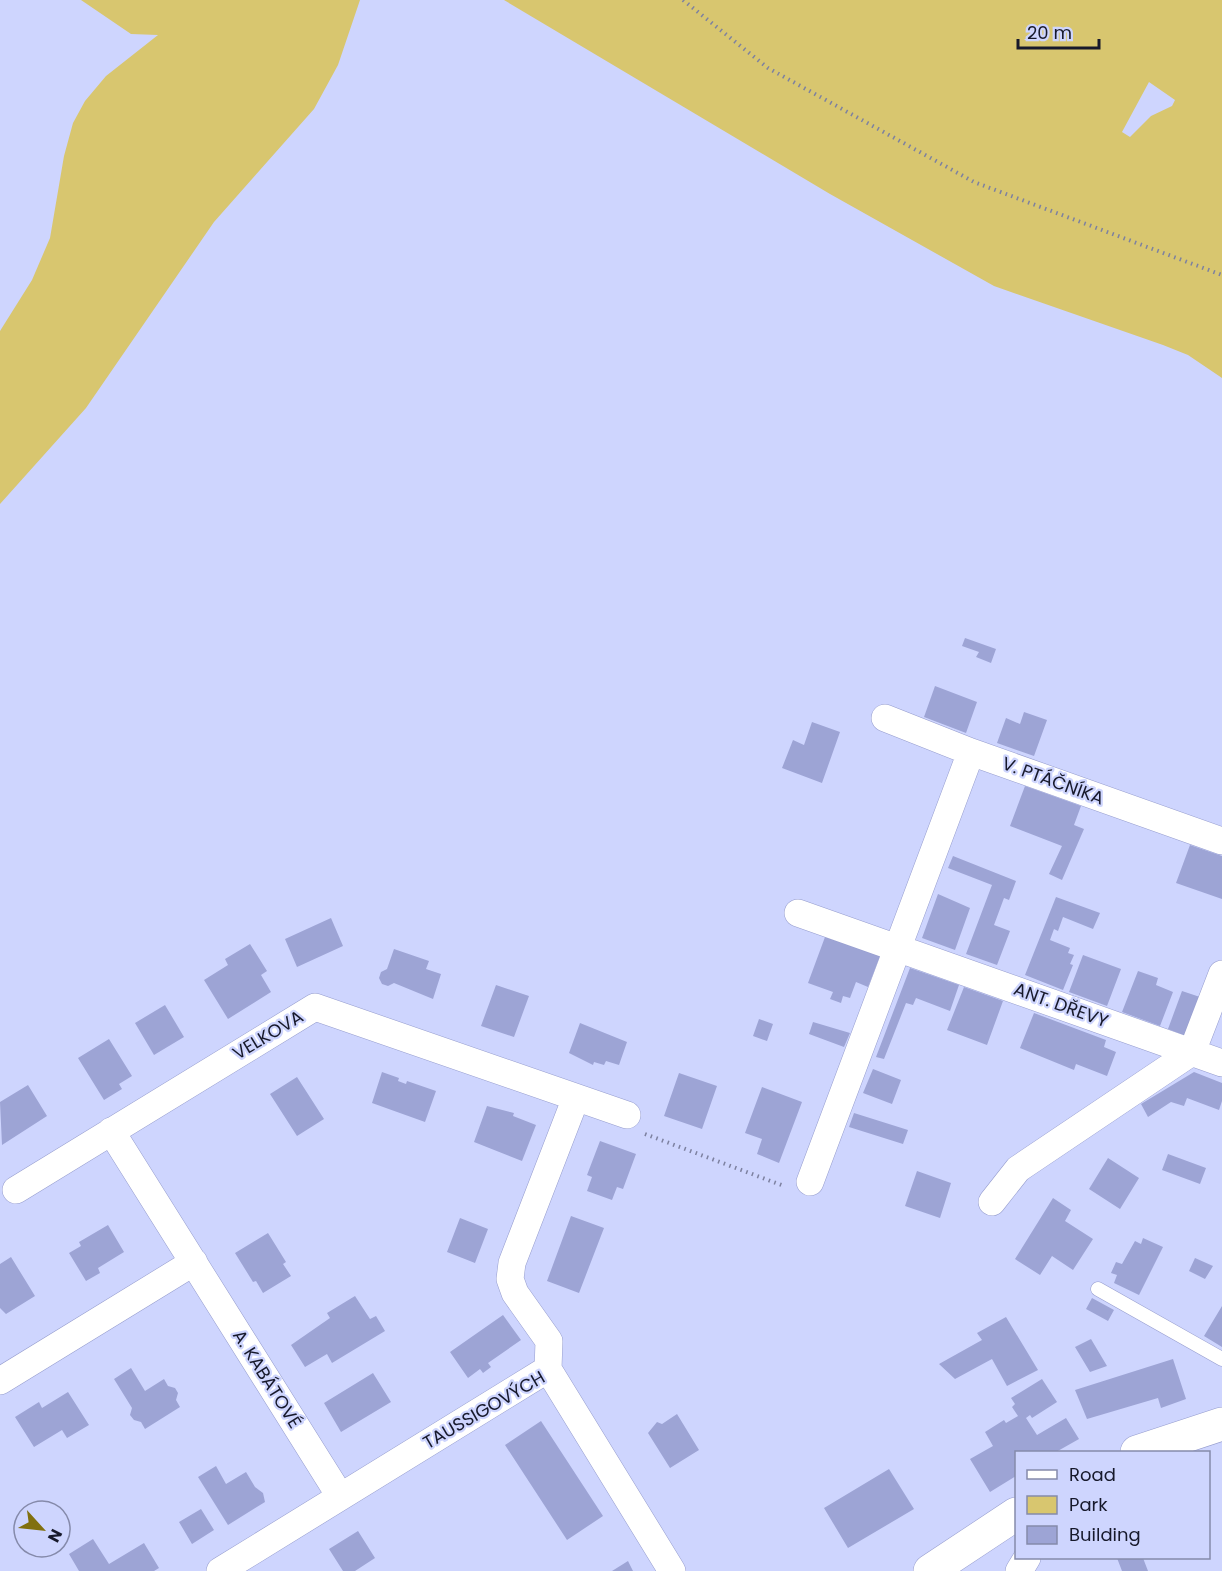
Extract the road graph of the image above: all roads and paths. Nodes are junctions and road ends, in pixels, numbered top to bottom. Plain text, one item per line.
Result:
1 (683, 0) edge
2 (1222, 275) edge
3 (885, 718) dead end
4 (971, 752) junction
5 (1222, 841) edge
6 (798, 913) dead end
7 (900, 948) junction
8 (1222, 974) edge
9 (1192, 1052) junction
10 (1222, 1063) edge
11 (576, 1100) junction
12 (627, 1115) dead end
13 (111, 1131) junction
14 (810, 1182) dead end
15 (16, 1190) dead end
16 (992, 1202) dead end
17 (194, 1262) junction
18 (1098, 1289) dead end
19 (1222, 1359) edge
20 (548, 1369) junction
21 (0, 1381) edge
22 (1222, 1424) edge
23 (1140, 1451) edge
24 (340, 1496) junction
25 (1015, 1515) edge
26 (220, 1571) edge
27 (672, 1571) edge
28 (930, 1571) edge

1 - 2 path
3 - 4 street, V. PTÁČNÍKA
4 - 5 street, V. PTÁČNÍKA
4 - 7 street
6 - 7 street, ANT. DŘEVY
7 - 9 street, ANT. DŘEVY
7 - 14 street
8 - 9 street
9 - 10 street, ANT. DŘEVY
9 - 16 street
11 - 12 street, VELKOVA
11 - 13 street, VELKOVA
11 - 20 street
13 - 15 street, VELKOVA
13 - 17 street, A. KABÁTOVÉ
17 - 21 street
17 - 24 street, A. KABÁTOVÉ
18 - 19 lane
20 - 24 street, TAUSSIGOVÝCH
20 - 27 street, TAUSSIGOVÝCH
22 - 23 street
24 - 26 street, TAUSSIGOVÝCH
25 - 28 street

